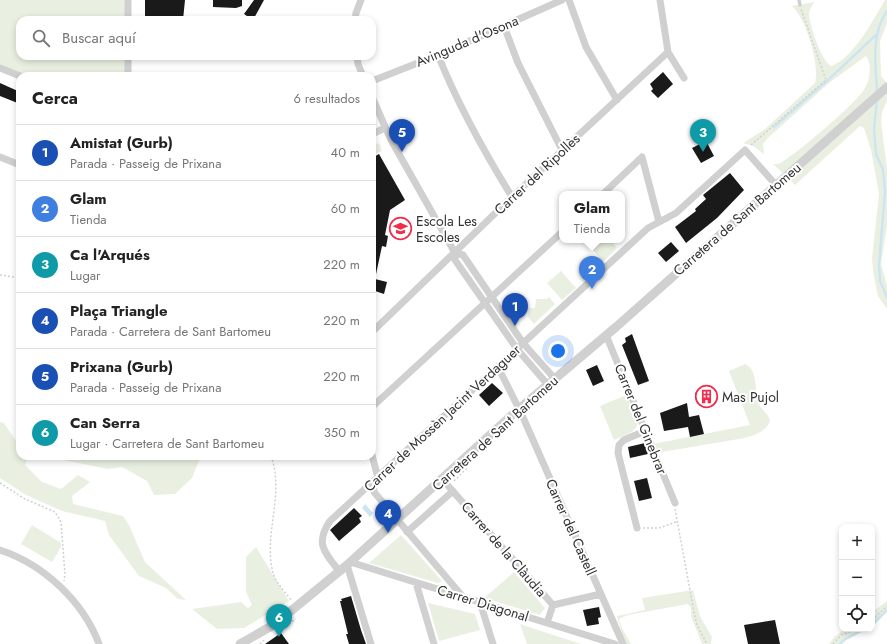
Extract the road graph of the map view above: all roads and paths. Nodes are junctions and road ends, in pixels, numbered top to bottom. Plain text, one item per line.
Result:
1 (128, 0) edge
2 (362, 0) edge
3 (562, 0) edge
4 (569, 0) edge
5 (660, 0) edge
6 (799, 0) edge
7 (800, 5) joint
8 (128, 16) edge
9 (356, 16) edge
10 (504, 26) junction
11 (668, 52) junction
12 (438, 54) junction
13 (128, 60) edge
14 (358, 60) edge
15 (0, 68) edge
16 (128, 72) edge
17 (361, 72) edge
18 (16, 74) edge
19 (684, 78) dead end
20 (376, 79) edge
21 (884, 89) edge
22 (617, 100) junction
23 (376, 111) edge
24 (385, 128) junction
25 (376, 132) edge
26 (562, 150) junction
27 (745, 150) junction
28 (0, 157) edge
29 (16, 163) edge
30 (776, 185) junction
31 (606, 191) edge
32 (512, 196) junction
33 (659, 222) junction
34 (559, 235) edge
35 (455, 253) junction
36 (0, 275) edge
37 (16, 277) edge
38 (491, 297) junction
39 (484, 304) junction
40 (376, 328) edge
41 (606, 335) junction
42 (523, 343) junction
43 (517, 349) junction
44 (498, 367) junction
45 (552, 382) junction
46 (376, 403) edge
47 (519, 410) junction
48 (646, 432) junction
49 (273, 460) edge
50 (373, 460) edge
51 (375, 480) junction
52 (443, 480) junction
53 (0, 483) edge
54 (453, 491) junction
55 (675, 503) joint
56 (397, 520) junction
57 (676, 522) junction
58 (637, 528) joint
59 (407, 532) junction
60 (0, 550) edge
61 (349, 564) junction
62 (339, 571) junction
63 (416, 582) junction
64 (62, 589) junction
65 (601, 594) junction
66 (463, 597) junction
67 (480, 602) junction
68 (553, 605) junction
69 (887, 606) edge
70 (296, 607) junction
71 (875, 617) edge
72 (547, 623) junction
73 (851, 632) edge
74 (611, 643) edge
75 (99, 644) edge
76 (240, 644) edge
77 (371, 644) edge
78 (434, 644) edge
79 (493, 644) edge
80 (623, 644) edge
81 (707, 644) edge
82 (833, 644) edge

1 - 8 street
2 - 9 street
3 - 10 street, Avinguda d'Osona
4 - 22 street
5 - 11 street
6 - 7 lane
7 - 27 path
10 - 12 street, Avinguda d'Osona
10 - 26 street
11 - 19 street
11 - 22 street, Carrer del Ripollès
12 - 20 street, Avinguda d'Osona
12 - 32 street
13 - 16 street
14 - 17 street
15 - 18 street
21 - 30 street, Carretera de Sant Bartomeu
22 - 26 street, Carrer del Ripollès
23 - 24 street
24 - 25 street
24 - 35 street
26 - 32 street, Carrer del Ripollès
27 - 30 street
27 - 33 street, Carrer de Mossèn Jacint Verdaguer
28 - 29 street
30 - 41 street, Carretera de Sant Bartomeu
31 - 33 street
32 - 35 street, Carrer del Ripollès
33 - 42 street, Carrer de Mossèn Jacint Verdaguer
34 - 38 street
35 - 38 street
35 - 39 street
35 - 40 street, Carrer del Ripollès
36 - 37 path
38 - 39 street
38 - 42 street
39 - 43 street
39 - 46 street
41 - 45 street, Carretera de Sant Bartomeu
41 - 48 street, Carrer del Ginebrar
42 - 43 street, Carrer de Mossèn Jacint Verdaguer
42 - 45 street
43 - 44 street, Carrer de Mossèn Jacint Verdaguer
43 - 45 street
44 - 47 street, Carrer del Castell
44 - 51 street, Carrer de Mossèn Jacint Verdaguer
45 - 47 street, Carretera de Sant Bartomeu
47 - 52 street, Carretera de Sant Bartomeu
47 - 65 street, Carrer del Castell
48 - 55 street, Carrer del Ginebrar
48 - 58 street
49 - 70 path
50 - 51 street
51 - 56 street
51 - 62 street, Carrer de Mossèn Jacint Verdaguer
52 - 54 street, Carrer de la Clàudia
52 - 56 street, Carretera de Sant Bartomeu
53 - 64 path
54 - 59 street
54 - 68 street, Carrer de la Clàudia
55 - 57 path
56 - 59 street
56 - 61 street, Carretera de Sant Bartomeu
57 - 58 path
57 - 81 path
59 - 66 street
60 - 64 street
61 - 62 street, Carretera de Sant Bartomeu
61 - 63 street, Carrer Diagonal
61 - 77 street
62 - 70 street, Carretera de Sant Bartomeu
63 - 66 street, Carrer Diagonal
63 - 78 street
64 - 75 street
65 - 68 street
65 - 80 street, Carrer del Castell
66 - 67 street, Carrer Diagonal
67 - 72 street, Carrer Diagonal
67 - 79 street
68 - 72 street, Carrer de la Clàudia
69 - 71 path
70 - 76 street, Carretera de Sant Bartomeu
72 - 74 street, Carrer Diagonal
73 - 82 path

